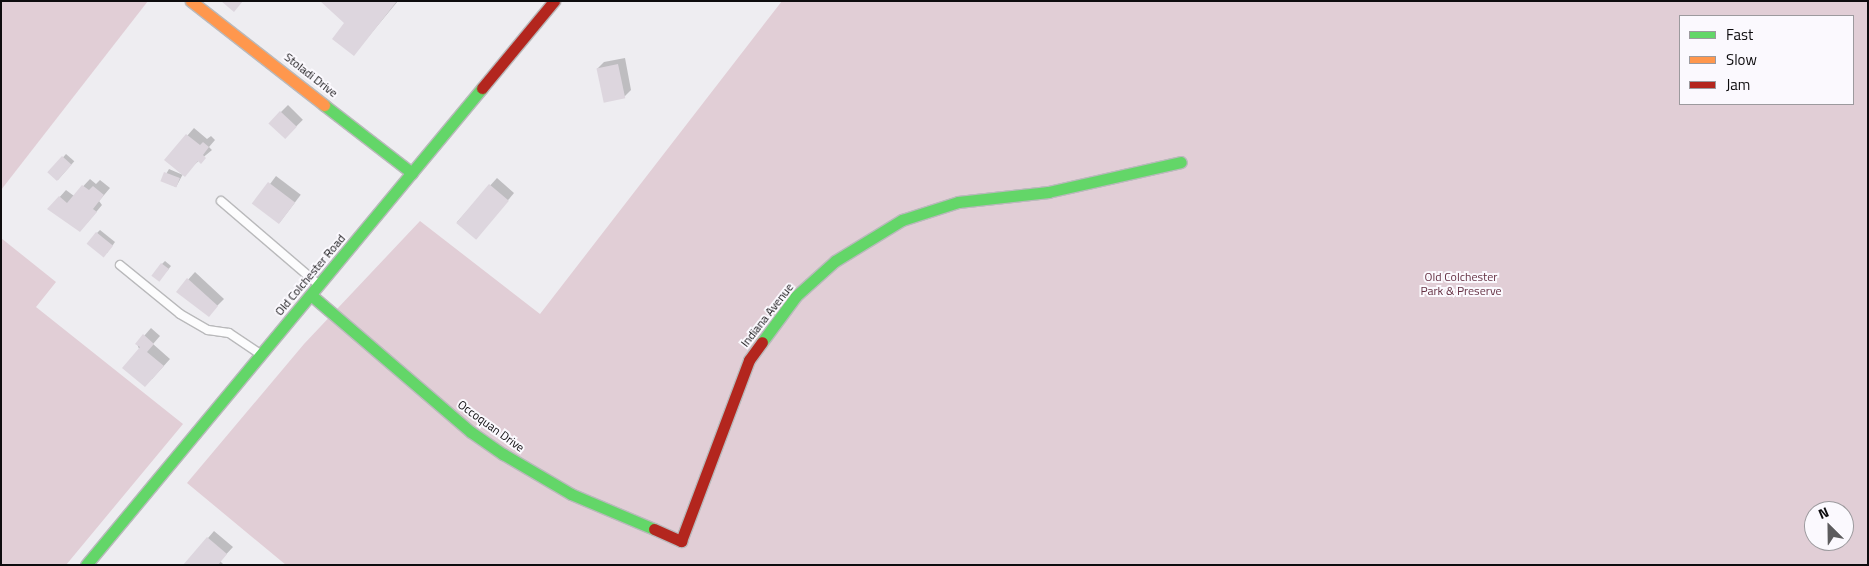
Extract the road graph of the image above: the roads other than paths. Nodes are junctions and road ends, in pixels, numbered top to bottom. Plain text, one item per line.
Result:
1 (191, 1) edge
2 (554, 1) edge
3 (1181, 162) dead end
4 (412, 173) junction
5 (221, 201) dead end
6 (120, 265) dead end
7 (319, 285) junction
8 (311, 295) junction
9 (261, 355) junction
10 (680, 540) joint
11 (86, 565) edge

1 - 4 street, Stoladi Drive
2 - 4 street, Old Colchester Road
3 - 10 street, Indiana Avenue
4 - 7 street, Old Colchester Road
5 - 7 lane
6 - 9 lane
7 - 8 street, Old Colchester Road
8 - 9 street, Old Colchester Road
8 - 10 street, Occoquan Drive
9 - 11 street, Old Colchester Road

